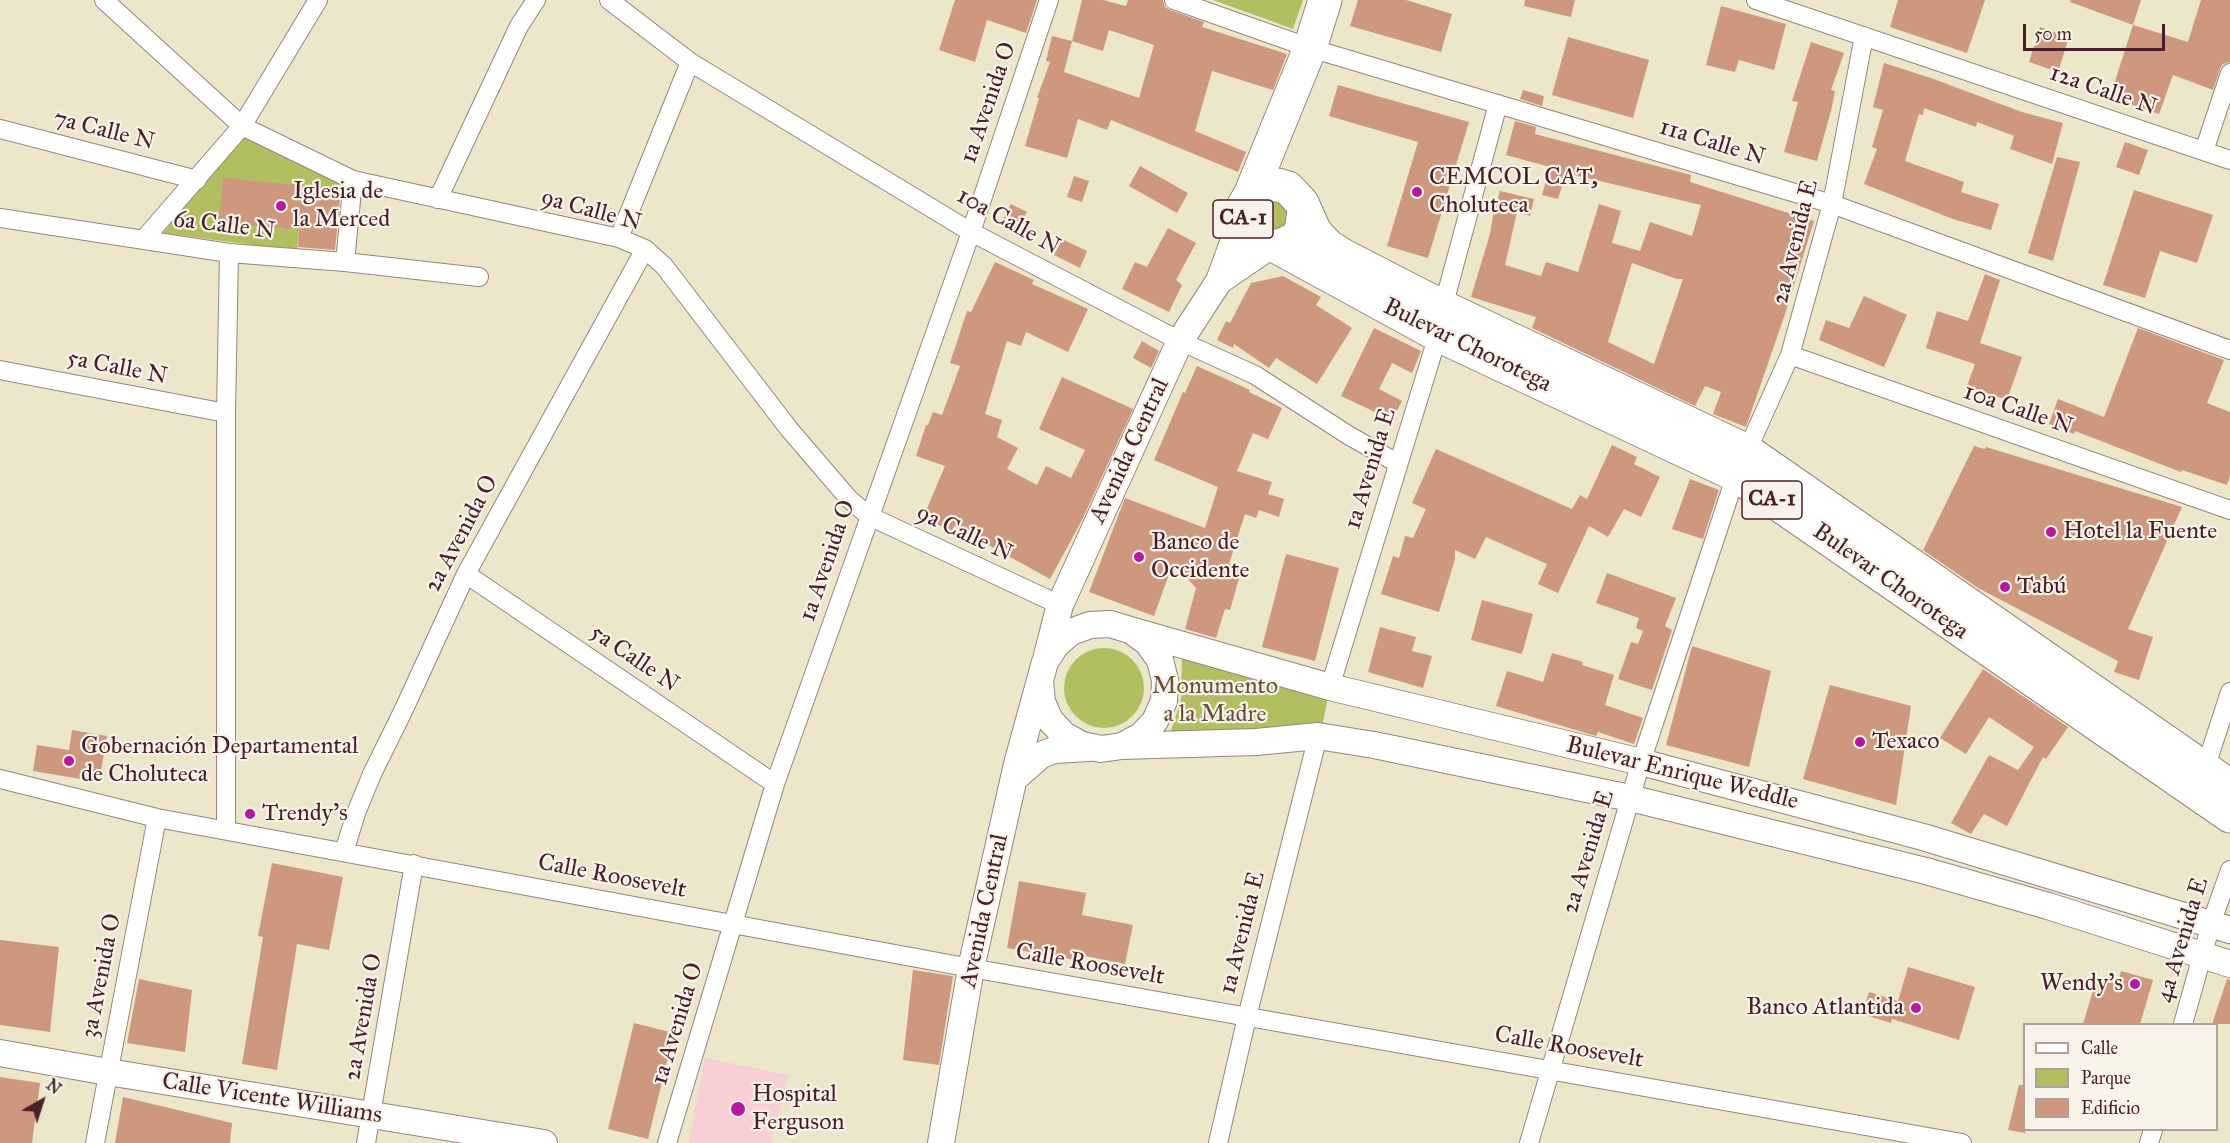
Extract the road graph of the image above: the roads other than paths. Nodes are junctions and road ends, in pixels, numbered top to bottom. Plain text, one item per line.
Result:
1 (104, 0) edge
2 (318, 0) edge
3 (536, 0) edge
4 (609, 0) edge
5 (1049, 0) edge
6 (1174, 0) edge
7 (1325, 0) edge
8 (1756, 0) edge
9 (1864, 36) junction
10 (1304, 60) junction
11 (690, 62) junction
12 (2230, 73) edge
13 (1498, 104) junction
14 (242, 126) junction
15 (0, 129) edge
16 (2204, 151) junction
17 (2230, 160) edge
18 (196, 180) junction
19 (353, 180) junction
20 (438, 199) junction
21 (1296, 200) junction
22 (1832, 204) junction
23 (1246, 205) junction
24 (0, 218) edge
25 (971, 232) junction
26 (619, 238) junction
27 (144, 239) junction
28 (1273, 246) junction
29 (645, 249) junction
30 (229, 254) junction
31 (345, 262) junction
32 (479, 277) dead end
33 (1219, 281) junction
34 (1440, 321) junction
35 (1180, 341) junction
36 (2230, 350) edge
37 (1790, 355) junction
38 (0, 370) edge
39 (226, 413) junction
40 (1741, 463) junction
41 (1397, 464) junction
42 (2230, 510) edge
43 (869, 516) junction
44 (466, 574) junction
45 (1059, 605) junction
46 (1120, 627) junction
47 (1042, 672) junction
48 (1330, 687) junction
49 (2230, 692) edge
50 (1318, 736) junction
51 (1112, 747) junction
52 (1641, 762) junction
53 (1015, 778) junction
54 (2218, 778) edge
55 (0, 779) edge
56 (775, 784) junction
57 (1630, 798) junction
58 (2230, 816) edge
59 (157, 818) junction
60 (226, 830) junction
61 (344, 852) junction
62 (414, 864) junction
63 (2230, 870) edge
64 (733, 924) junction
65 (2220, 927) edge
66 (2202, 955) junction
67 (2230, 964) edge
68 (971, 968) junction
69 (1247, 1017) junction
70 (2183, 1023) edge
71 (0, 1053) edge
72 (1549, 1069) junction
73 (108, 1072) junction
74 (372, 1114) junction
75 (1862, 1125) junction
76 (95, 1143) edge
77 (366, 1143) edge
78 (544, 1143) edge
79 (667, 1143) edge
80 (941, 1143) edge
81 (1218, 1143) edge
82 (1529, 1143) edge
83 (1857, 1143) edge
84 (1962, 1143) edge

1 - 14 street, 9a Calle N
2 - 14 street
3 - 20 street
4 - 11 street, 10a Calle N
5 - 25 street, 1a Avenida O
6 - 10 street, 11a Calle N
7 - 10 highway, CA-1
8 - 9 street, 12a Calle N
9 - 16 street, 12a Calle N
9 - 22 street, 2a Avenida E
10 - 13 street, 11a Calle N
10 - 21 highway, CA-1
10 - 23 highway, CA-1
11 - 25 street, 10a Calle N
11 - 26 street
12 - 16 street
13 - 22 street, 11a Calle N
13 - 34 street, 1a Avenida E
14 - 18 street
14 - 19 street, 9a Calle N
15 - 18 street, 7a Calle N
16 - 17 street, 12a Calle N
18 - 27 street
19 - 20 street, 9a Calle N
19 - 31 street
20 - 26 street, 9a Calle N
21 - 23 highway, CA-1
21 - 28 highway, CA-1
21 - 34 highway, Bulevar Chorotega / CA-1
22 - 36 street, 11a Calle N
22 - 37 street, 2a Avenida E
23 - 28 highway, CA-1
23 - 33 street, Avenida Central
24 - 27 street, 6a Calle N
25 - 35 street, 10a Calle N
25 - 43 street, 1a Avenida O
26 - 29 street, 9a Calle N
27 - 30 street, 6a Calle N
28 - 33 street, Avenida Central
28 - 34 highway, Bulevar Chorotega / CA-1
29 - 43 street, 9a Calle N
29 - 44 street, 2a Avenida O
30 - 31 street, 6a Calle N
30 - 39 street
31 - 32 street, 6a Calle N
33 - 35 street, Avenida Central
34 - 40 highway, Bulevar Chorotega / CA-1
34 - 41 street, 1a Avenida E
35 - 41 street, 10a Calle N
35 - 45 street, Avenida Central
37 - 40 street, 2a Avenida E
37 - 42 street, 10a Calle N
38 - 39 street, 5a Calle N
39 - 60 street
40 - 52 street, 2a Avenida E
40 - 54 highway, Bulevar Chorotega / CA-1
40 - 58 highway, Bulevar Chorotega / CA-1
41 - 48 street, 1a Avenida E
43 - 45 street, 9a Calle N
43 - 56 street, 1a Avenida O
44 - 56 street, 5a Calle N
44 - 61 street, 2a Avenida O
45 - 46 street, Bulevar Enrique Weddle
45 - 47 street, Avenida Central
46 - 47 street
46 - 48 street, Bulevar Enrique Weddle
46 - 51 street
47 - 51 street
47 - 53 street, Avenida Central
48 - 52 street, Bulevar Enrique Weddle
49 - 54 street
50 - 51 street, Bulevar Enrique Weddle
50 - 57 street, Bulevar Enrique Weddle
50 - 69 street, 1a Avenida E
51 - 53 street, Bulevar Enrique Weddle
52 - 57 street, 2a Avenida E
52 - 65 street, Bulevar Enrique Weddle
53 - 68 street, Avenida Central
55 - 59 street, Calle Roosevelt
56 - 64 street, 1a Avenida O
57 - 66 street, Bulevar Enrique Weddle
57 - 72 street, 2a Avenida E
59 - 60 street, Calle Roosevelt
59 - 73 street, 3a Avenida O
60 - 61 street, Calle Roosevelt
61 - 62 street, Calle Roosevelt
62 - 64 street, Calle Roosevelt
62 - 74 street, 2a Avenida O
63 - 65 street, 4a Avenida E
64 - 68 street, Calle Roosevelt
64 - 79 street, 1a Avenida O
65 - 66 street, 4a Avenida E
66 - 67 street, Bulevar Enrique Weddle
66 - 70 street, 4a Avenida E
68 - 69 street, Calle Roosevelt
68 - 80 street, Avenida Central
69 - 72 street, Calle Roosevelt
69 - 81 street, 1a Avenida E
71 - 73 street, Calle Vicente Williams
72 - 75 street, Calle Roosevelt
72 - 82 street, 2a Avenida E
73 - 74 street, Calle Vicente Williams
73 - 76 street, 3a Avenida O
74 - 77 street, 2a Avenida O
74 - 78 street, Calle Vicente Williams
75 - 83 street
75 - 84 street, Calle Roosevelt

